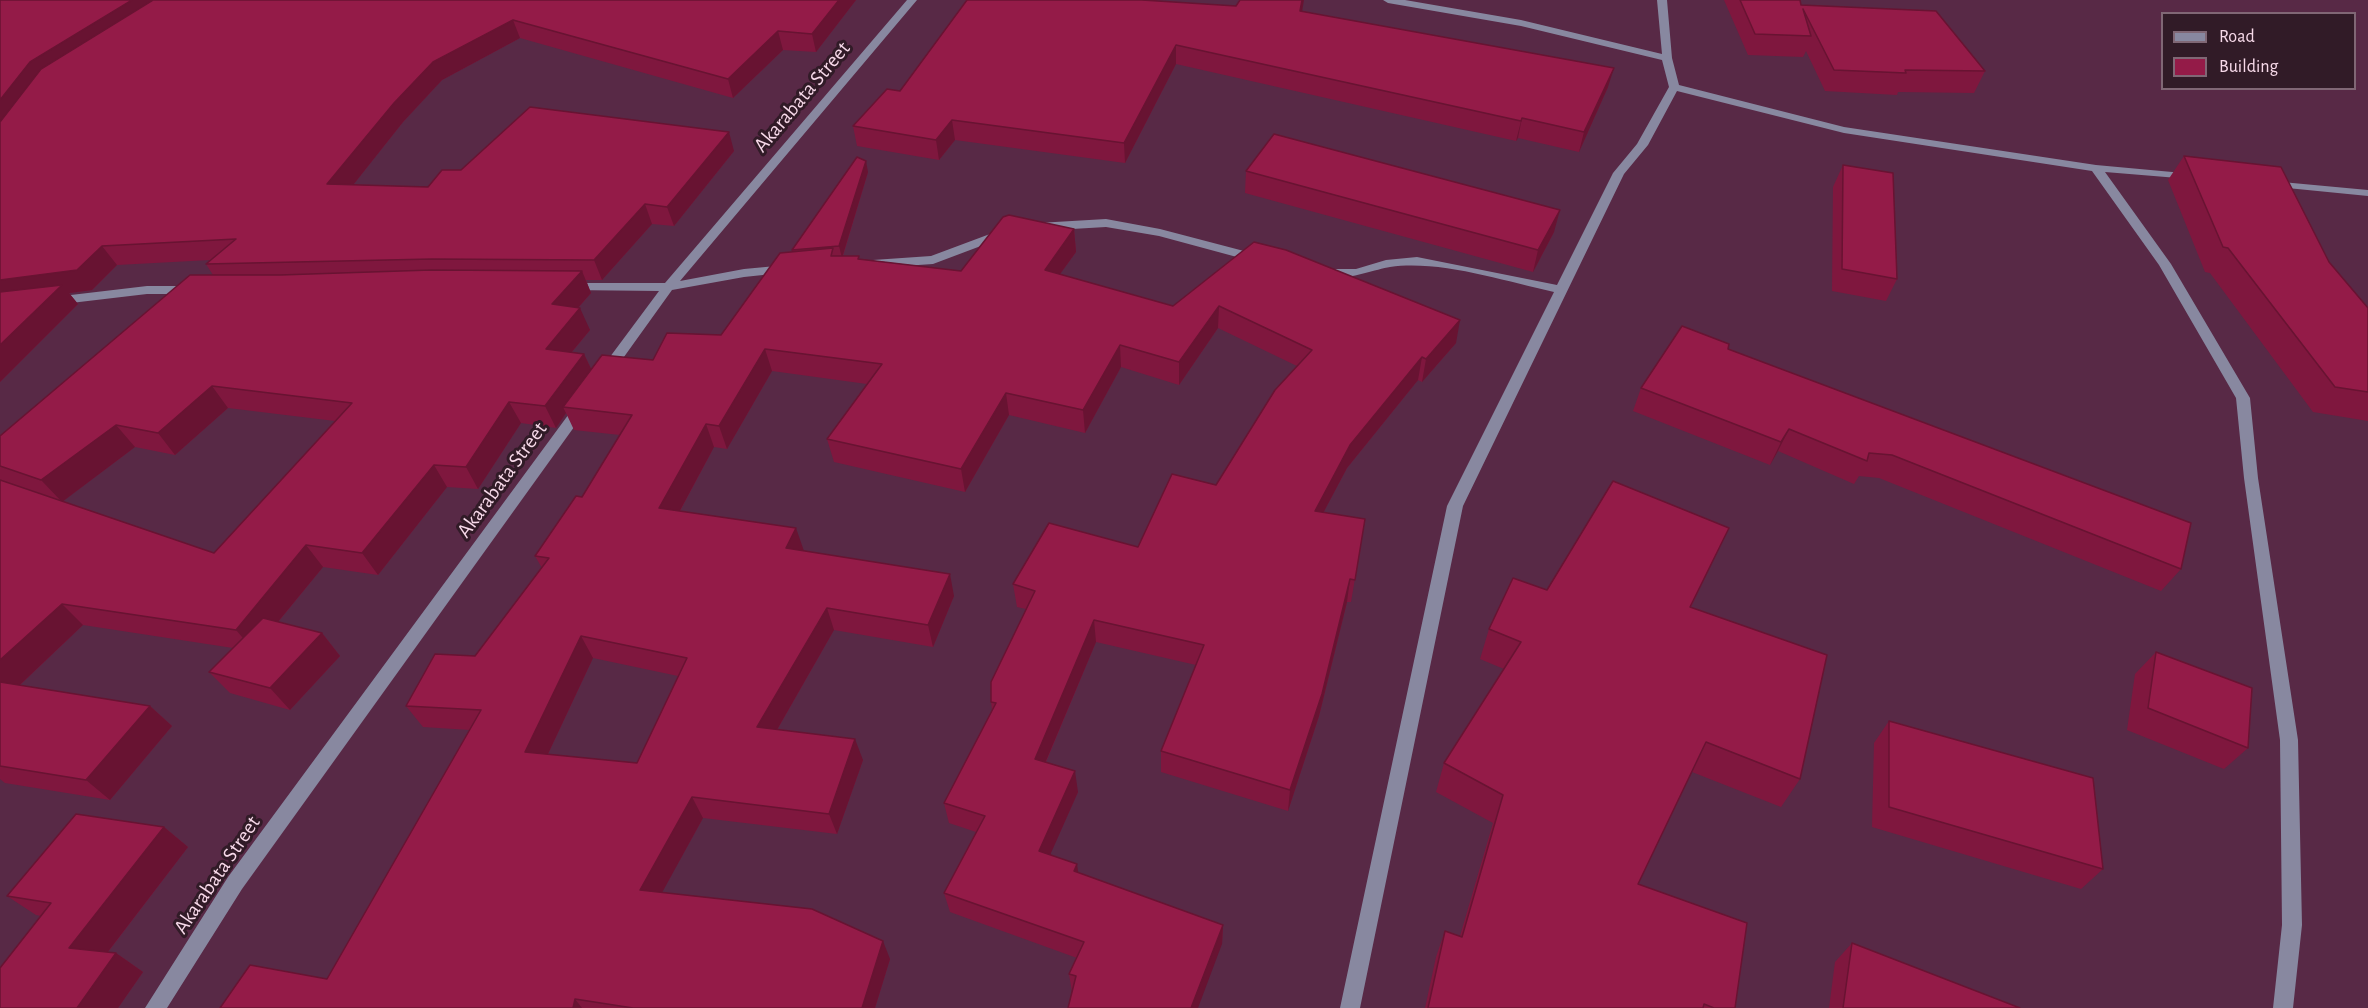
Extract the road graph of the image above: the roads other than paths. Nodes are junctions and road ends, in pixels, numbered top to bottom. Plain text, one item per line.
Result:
1 (912, 0) edge
2 (1388, 0) edge
3 (1662, 0) edge
4 (1667, 58) junction
5 (1674, 87) junction
6 (2096, 168) junction
7 (2202, 177) edge
8 (2262, 183) edge
9 (2368, 193) edge
10 (1267, 261) edge
11 (860, 264) edge
12 (802, 267) edge
13 (1312, 274) edge
14 (561, 286) edge
15 (668, 287) junction
16 (204, 290) edge
17 (1561, 290) junction
18 (41, 302) edge
19 (155, 1008) edge
20 (1350, 1008) edge
21 (2283, 1008) edge

1 - 15 street, Akarabata Street
2 - 4 street
3 - 4 street
4 - 5 street
5 - 6 street
5 - 17 street
6 - 7 street
6 - 21 street
8 - 9 street
10 - 11 street
12 - 15 street
13 - 17 street
14 - 15 street
15 - 19 street, Akarabata Street
16 - 18 street
17 - 20 street

